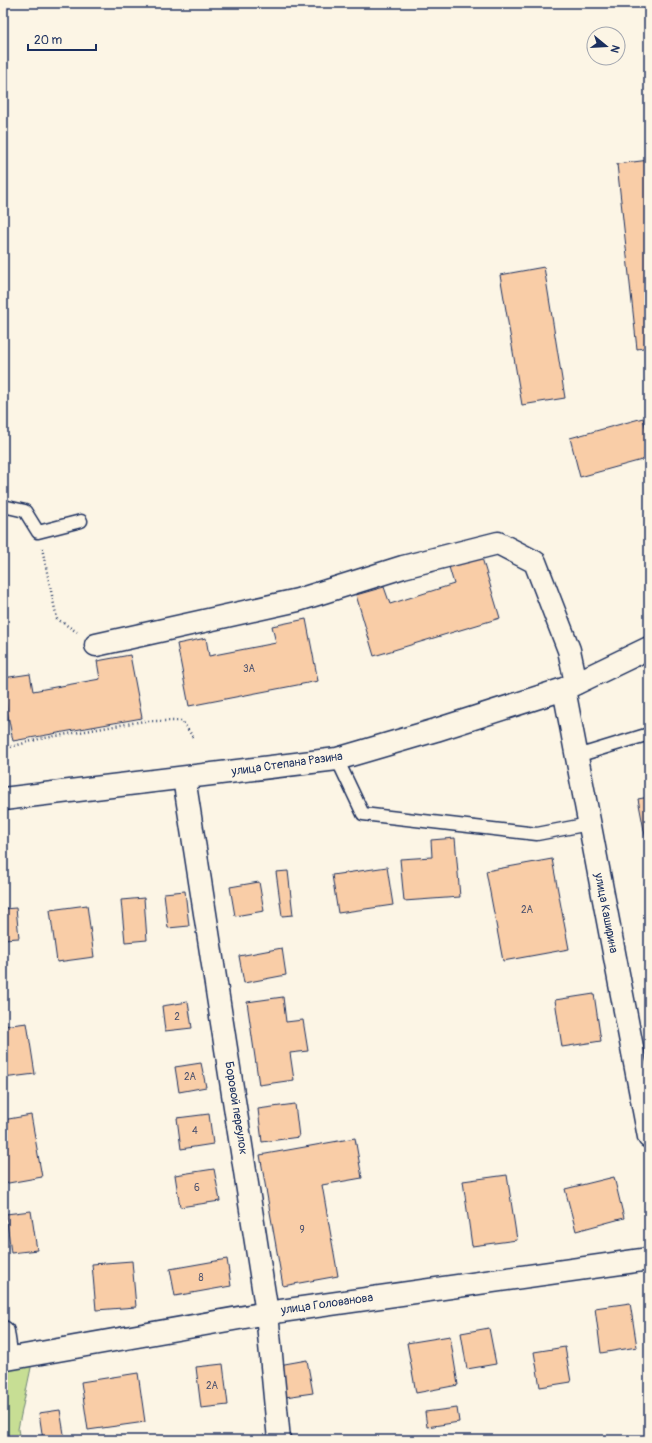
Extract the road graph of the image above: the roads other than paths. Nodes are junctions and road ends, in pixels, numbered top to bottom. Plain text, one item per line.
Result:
1 (3, 506) edge
2 (81, 521) dead end
3 (96, 645) road end
4 (649, 648) edge
5 (570, 686) junction
6 (649, 734) edge
7 (576, 756) junction
8 (337, 759) junction
9 (184, 778) junction
10 (3, 799) edge
11 (589, 824) junction
12 (649, 1137) edge
13 (649, 1259) edge
14 (267, 1313) junction
15 (3, 1332) edge
16 (279, 1440) edge

1 - 2 lane
3 - 5 street, улица Каширина
4 - 5 street, улица Степана Разина
5 - 7 street, улица Каширина
5 - 8 street, улица Степана Разина
6 - 7 lane
7 - 11 street, улица Каширина
8 - 9 street, улица Степана Разина
8 - 11 lane
9 - 10 street, улица Степана Разина
9 - 14 street, Боровой переулок
11 - 12 street, улица Каширина
13 - 14 street, улица Голованова
14 - 15 street, улица Голованова
14 - 16 street, Боровой переулок

